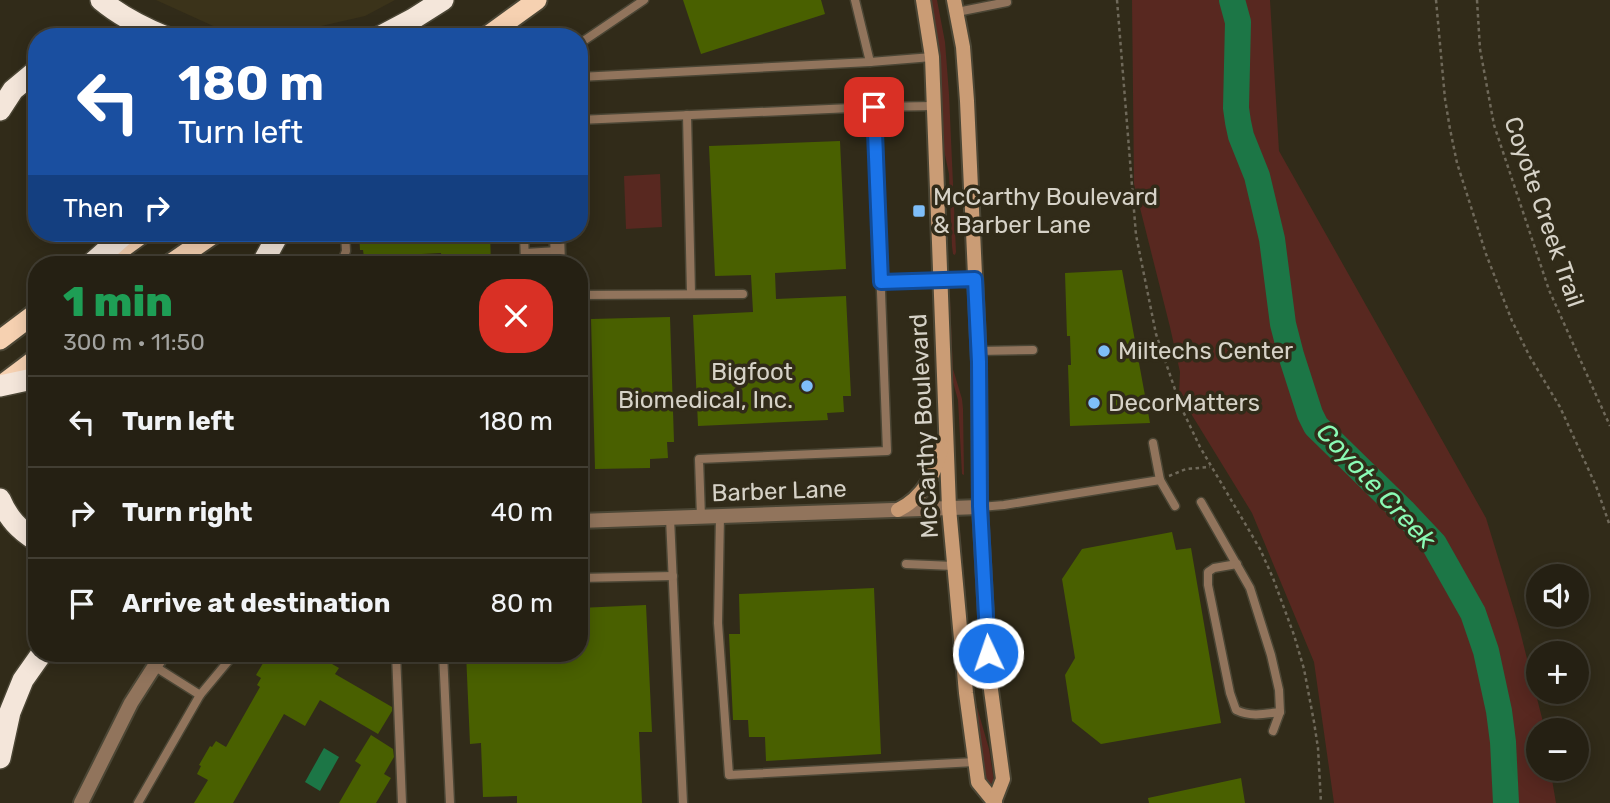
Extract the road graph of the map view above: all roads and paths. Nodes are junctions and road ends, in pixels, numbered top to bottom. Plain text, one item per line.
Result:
1 (101, 0) edge
2 (443, 0) edge
3 (452, 0) edge
4 (537, 0) edge
5 (644, 0) edge
6 (855, 0) edge
7 (923, 0) edge
8 (1117, 0) edge
9 (1436, 0) edge
10 (1477, 0) edge
11 (1007, 2) dead end
12 (955, 6) edge
13 (146, 28) edge
14 (396, 28) edge
15 (415, 28) edge
16 (498, 28) edge
17 (588, 38) edge
18 (932, 57) junction
19 (870, 62) junction
20 (588, 77) edge
21 (28, 78) edge
22 (934, 106) junction
23 (874, 107) junction
24 (0, 110) edge
25 (687, 115) junction
26 (588, 120) edge
27 (116, 242) edge
28 (131, 242) edge
29 (202, 242) edge
30 (524, 242) edge
31 (525, 253) junction
32 (100, 256) edge
33 (112, 256) edge
34 (182, 256) edge
35 (525, 256) edge
36 (550, 256) edge
37 (975, 279) junction
38 (941, 281) junction
39 (881, 282) junction
40 (691, 294) junction
41 (743, 294) dead end
42 (588, 295) edge
43 (28, 319) edge
44 (0, 340) edge
45 (1033, 350) dead end
46 (978, 351) junction
47 (28, 365) edge
48 (28, 380) edge
49 (0, 386) edge
50 (1610, 426) edge
51 (946, 428) junction
52 (1153, 443) dead end
53 (1211, 467) junction
54 (1160, 480) junction
55 (0, 499) edge
56 (1201, 502) dead end
57 (980, 506) junction
58 (1175, 506) dead end
59 (949, 508) junction
60 (898, 510) junction
61 (720, 516) junction
62 (701, 517) junction
63 (670, 518) junction
64 (588, 522) edge
65 (1610, 526) edge
66 (28, 534) edge
67 (906, 564) dead end
68 (1237, 564) junction
69 (954, 566) junction
70 (673, 576) junction
71 (588, 579) edge
72 (36, 662) edge
73 (157, 662) edge
74 (228, 662) edge
75 (396, 662) edge
76 (443, 662) edge
77 (154, 666) junction
78 (200, 695) junction
79 (1280, 712) junction
80 (1273, 731) dead end
81 (0, 758) edge
82 (975, 762) junction
83 (81, 803) edge
84 (138, 803) edge
85 (402, 803) edge
86 (450, 803) edge
87 (683, 803) edge
88 (990, 803) edge
89 (1321, 803) edge

1 - 13 highway
2 - 14 highway
3 - 15 highway
4 - 16 highway
5 - 17 lane
6 - 19 lane
7 - 18 main road, McCarthy Boulevard
8 - 53 path
9 - 65 path
10 - 50 path, Coyote Creek Trail
11 - 12 lane
12 - 37 main road, McCarthy Boulevard
18 - 19 lane
18 - 22 main road, McCarthy Boulevard
19 - 20 lane
21 - 24 highway
22 - 23 lane
22 - 38 main road, McCarthy Boulevard
23 - 25 lane
23 - 39 lane
25 - 26 lane
25 - 40 lane
27 - 32 highway
28 - 33 highway
29 - 34 highway
30 - 31 lane
31 - 35 lane
31 - 36 lane
37 - 38 lane
37 - 46 main road, McCarthy Boulevard
38 - 39 lane
38 - 51 main road, McCarthy Boulevard
39 - 62 lane
40 - 41 lane
40 - 42 lane
43 - 44 highway
45 - 46 lane
46 - 57 main road, McCarthy Boulevard
47 - 49 highway
48 - 49 highway
51 - 59 main road, McCarthy Boulevard
51 - 60 main road
52 - 54 lane
53 - 54 path
53 - 89 path
54 - 57 lane
54 - 58 lane
55 - 66 highway
56 - 68 lane
57 - 59 street, Barber Lane
57 - 88 main road, McCarthy Boulevard
59 - 60 street, Barber Lane
59 - 69 main road, McCarthy Boulevard
60 - 61 street, Barber Lane
61 - 62 street, Barber Lane
61 - 82 lane
62 - 63 street, Barber Lane
63 - 64 street, Barber Lane
63 - 70 lane
67 - 69 lane
68 - 79 lane
68 - 79 lane
69 - 82 main road, McCarthy Boulevard
70 - 71 lane
70 - 87 lane
72 - 81 highway
73 - 77 street
74 - 78 lane
75 - 85 lane
76 - 86 lane
77 - 78 lane
77 - 83 street
78 - 84 lane
79 - 80 lane
82 - 88 main road, McCarthy Boulevard

